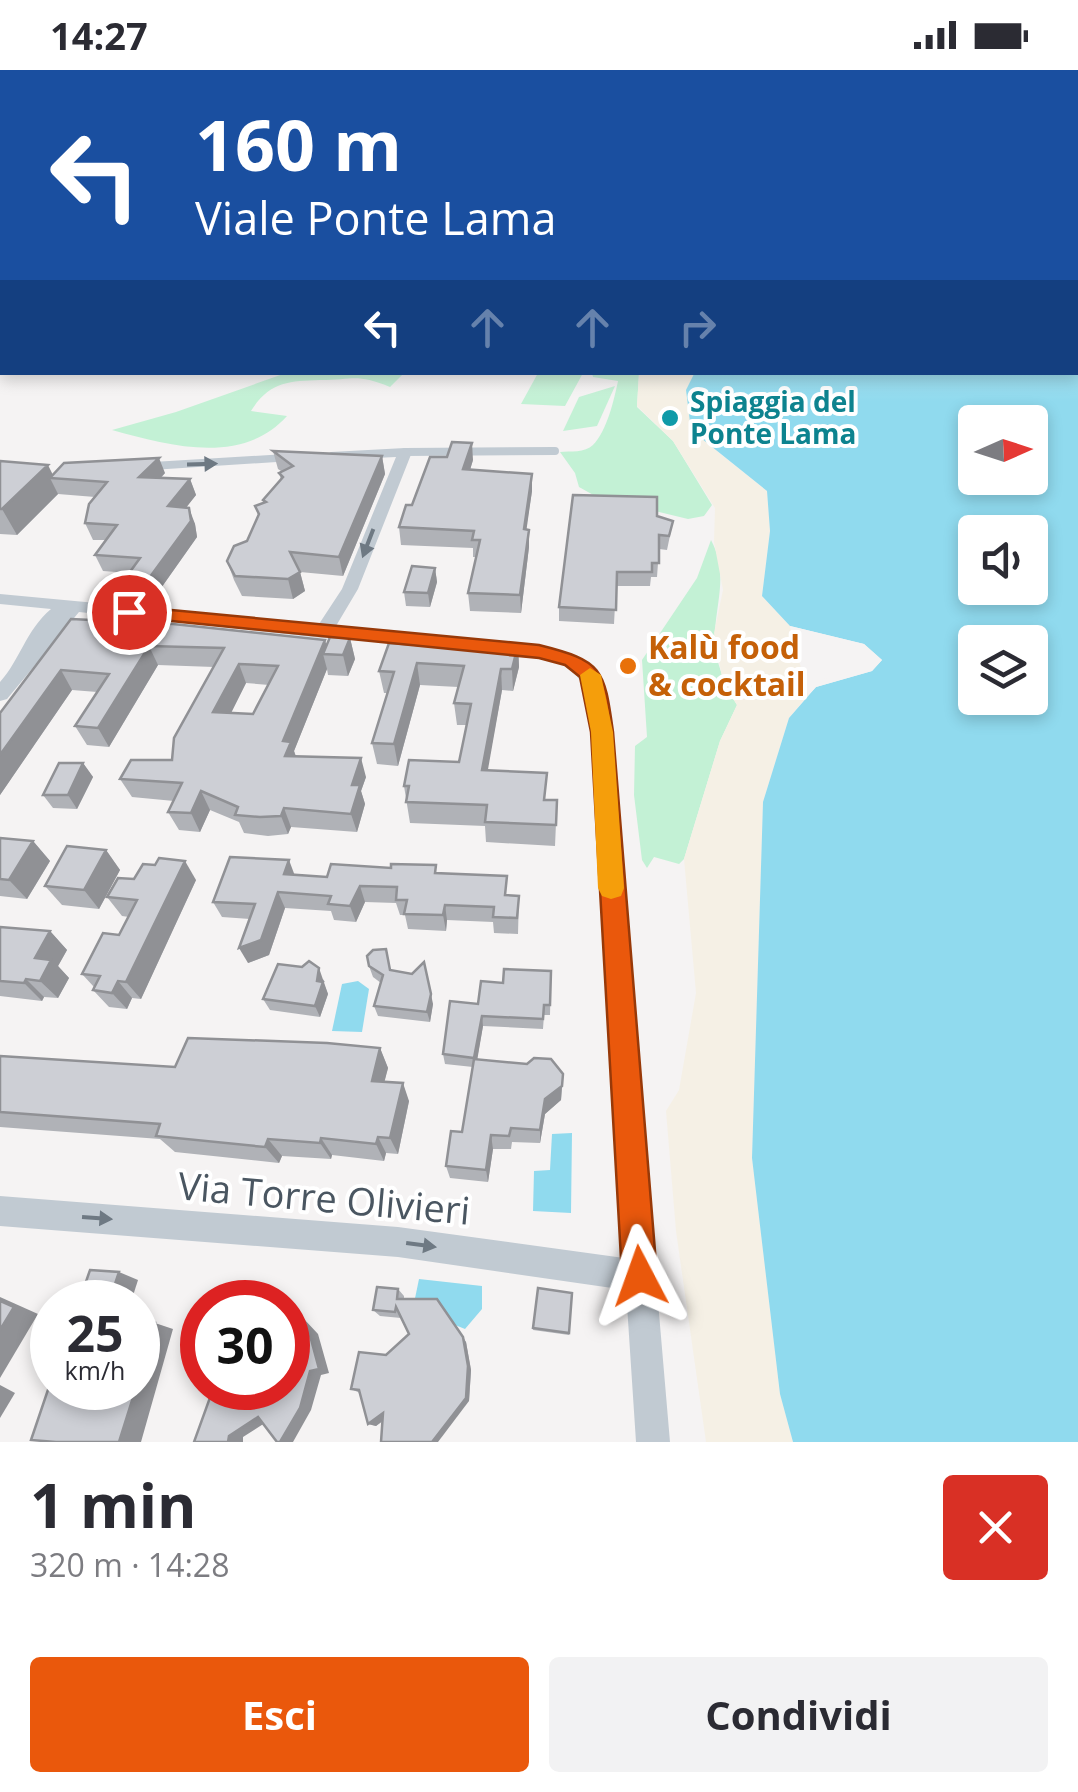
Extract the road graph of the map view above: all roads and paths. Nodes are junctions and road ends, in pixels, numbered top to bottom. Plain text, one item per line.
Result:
1 (555, 451) dead end
2 (404, 452) junction
3 (112, 468) edge
4 (0, 599) edge
5 (69, 606) junction
6 (324, 632) junction
7 (0, 694) edge
8 (0, 1211) edge
9 (640, 1276) junction
10 (652, 1442) edge

1 - 2 lane
3 -> 2 street
2 -> 6 street
4 - 5 street
5 - 6 street
5 - 7 street
6 - 9 street
8 -> 9 street, Via Torre Olivieri
9 - 10 street

